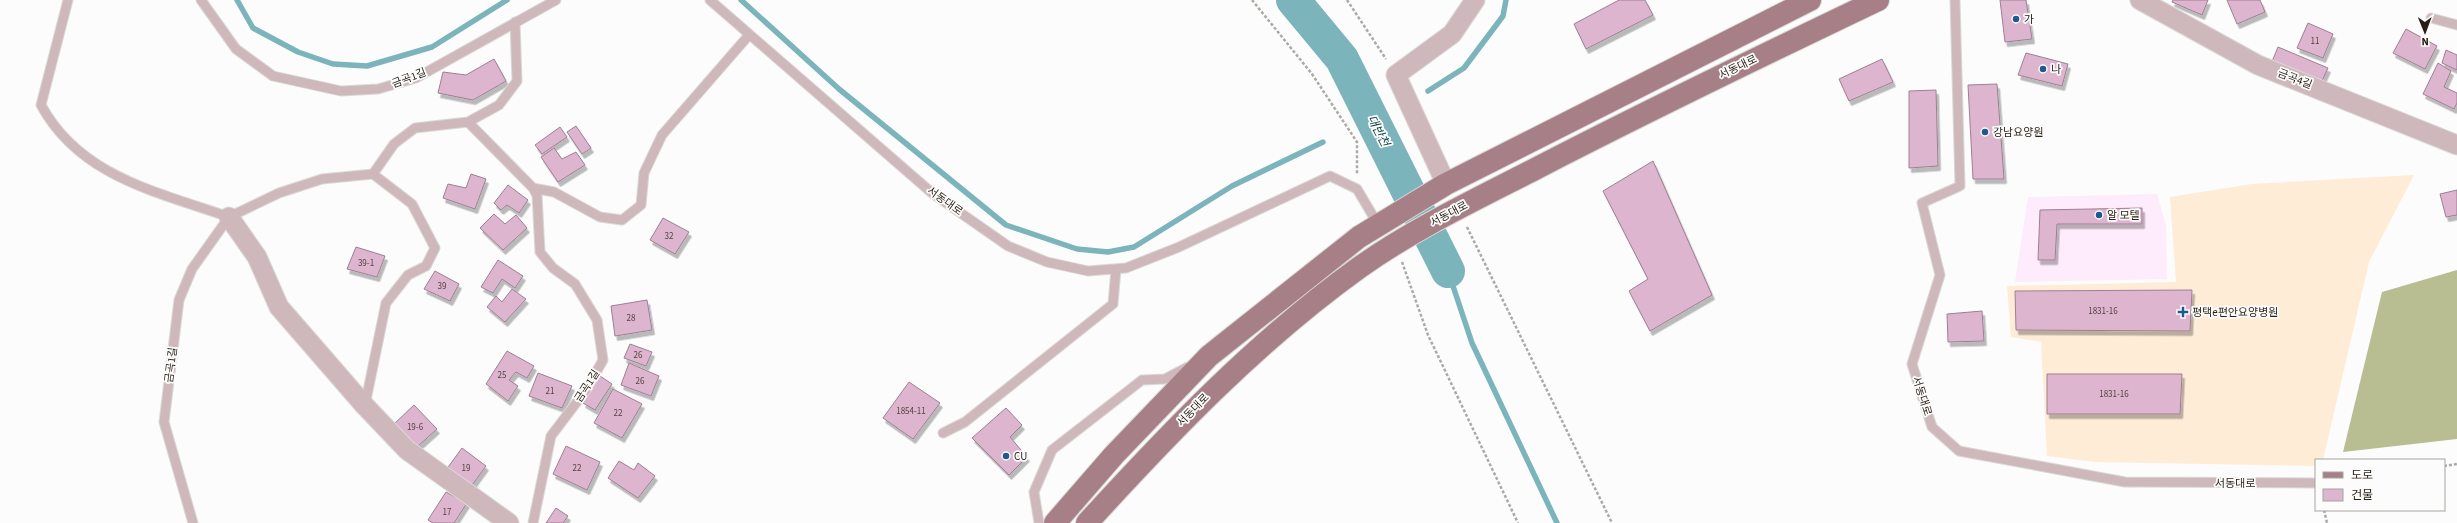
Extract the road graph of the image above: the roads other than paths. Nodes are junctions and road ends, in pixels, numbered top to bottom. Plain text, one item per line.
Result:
1 (68, 0) edge
2 (201, 0) edge
3 (556, 0) edge
4 (710, 0) edge
5 (1475, 0) edge
6 (1810, 0) edge
7 (1878, 0) edge
8 (1955, 0) edge
9 (2140, 0) edge
10 (2431, 18) dead end
11 (515, 22) junction
12 (2457, 25) edge
13 (749, 35) junction
14 (468, 122) junction
15 (2457, 145) edge
16 (373, 174) junction
17 (533, 188) junction
18 (1439, 188) junction
19 (229, 217) junction
20 (1385, 222) junction
21 (1116, 269) junction
22 (1209, 356) junction
23 (365, 406) junction
24 (943, 433) dead end
25 (2315, 483) edge
26 (193, 523) edge
27 (509, 523) edge
28 (533, 523) edge
29 (1039, 523) edge
30 (1055, 523) edge
31 (1087, 523) edge

1 - 19 lane
2 - 11 lane, 금곡1길
3 - 11 lane
4 - 13 lane, 서동대로
5 - 18 street
6 - 18 main road
7 - 31 main road, 서동대로
8 - 25 lane, 서동대로
9 - 15 street, 금곡4길
10 - 12 lane
11 - 14 lane
13 - 17 lane
13 - 21 lane, 서동대로
14 - 16 lane
14 - 17 lane
16 - 19 lane, 금곡1길
16 - 23 lane
17 - 28 lane, 금곡1길
18 - 20 main road
19 - 23 street
19 - 26 lane, 금곡1길
20 - 21 lane, 서동대로
20 - 22 main road
21 - 24 lane
22 - 29 lane
22 - 30 main road
23 - 27 street

